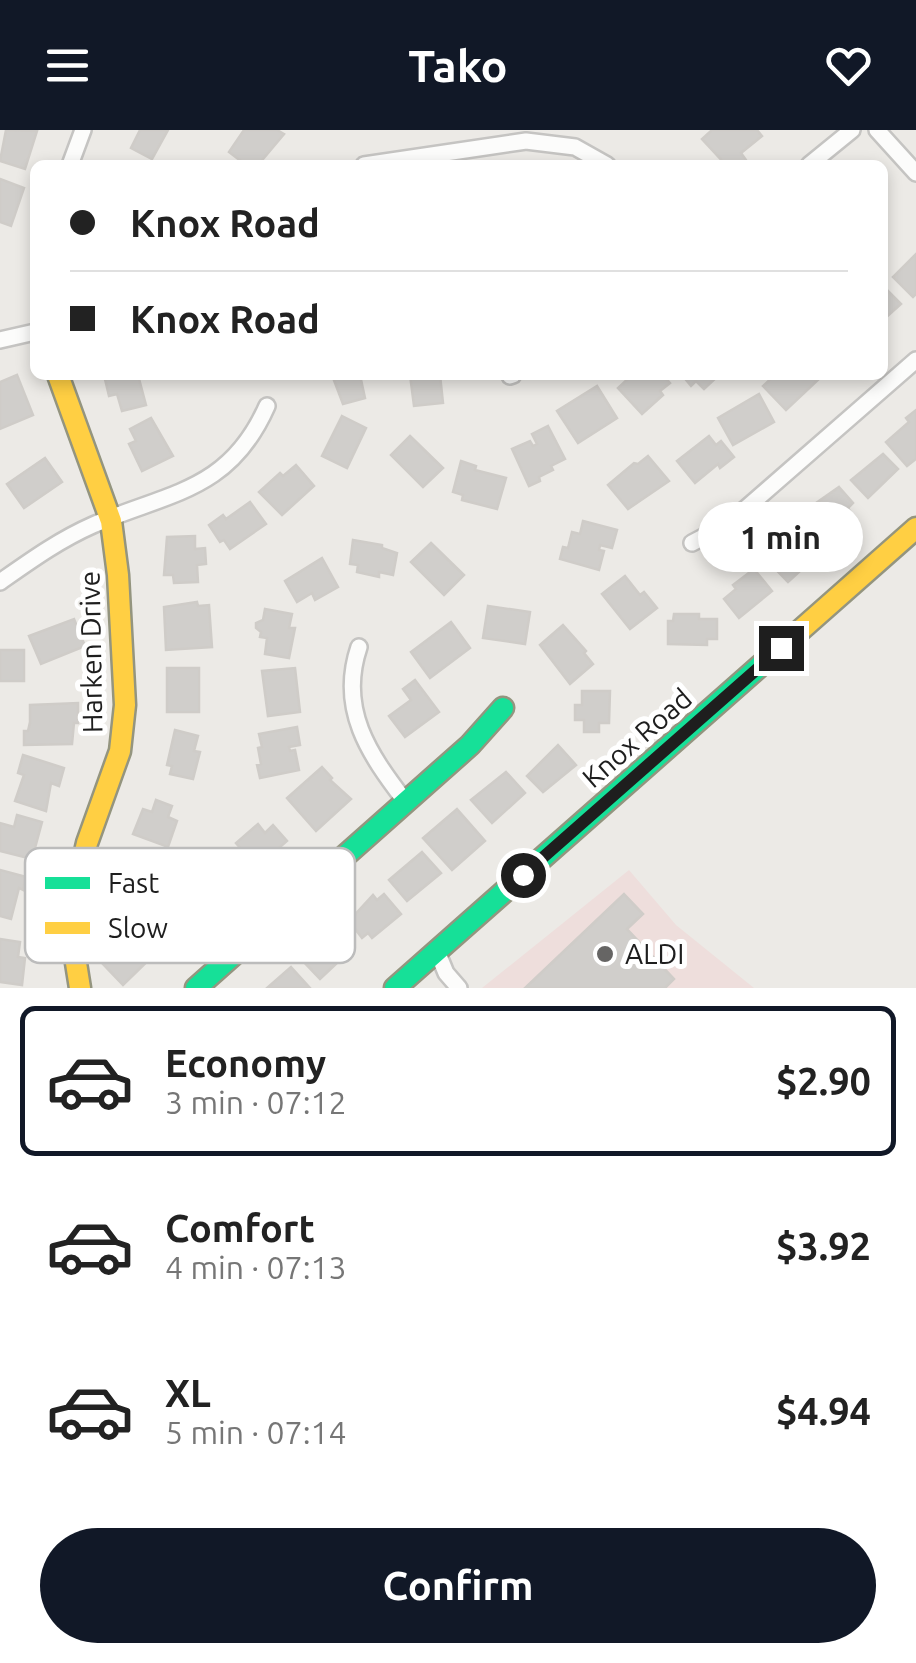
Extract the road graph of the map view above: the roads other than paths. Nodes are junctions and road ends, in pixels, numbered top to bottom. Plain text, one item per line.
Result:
1 (83, 130) edge
2 (852, 130) edge
3 (877, 130) edge
4 (72, 160) edge
5 (398, 160) edge
6 (598, 160) edge
7 (815, 160) edge
8 (916, 173) edge
9 (30, 333) edge
10 (0, 340) edge
11 (916, 360) edge
12 (59, 380) edge
13 (267, 406) dead end
14 (110, 519) junction
15 (916, 528) edge
16 (692, 544) dead end
17 (0, 582) edge
18 (360, 647) dead end
19 (504, 708) dead end
20 (404, 802) junction
21 (84, 848) edge
22 (353, 848) edge
23 (437, 951) junction
24 (75, 963) edge
25 (224, 963) edge
26 (80, 988) edge
27 (196, 988) edge
28 (394, 988) edge
29 (460, 988) edge

1 - 4 street
2 - 7 street
3 - 8 street
5 - 6 street
9 - 10 street
11 - 16 street
12 - 14 street, Harken Drive
13 - 14 street
14 - 17 street
14 - 21 street, Harken Drive
15 - 23 street, Knox Road
18 - 20 street
19 - 20 street
20 - 22 street
23 - 28 street, Knox Road
23 - 29 street
24 - 26 street, Harken Drive
25 - 27 street

